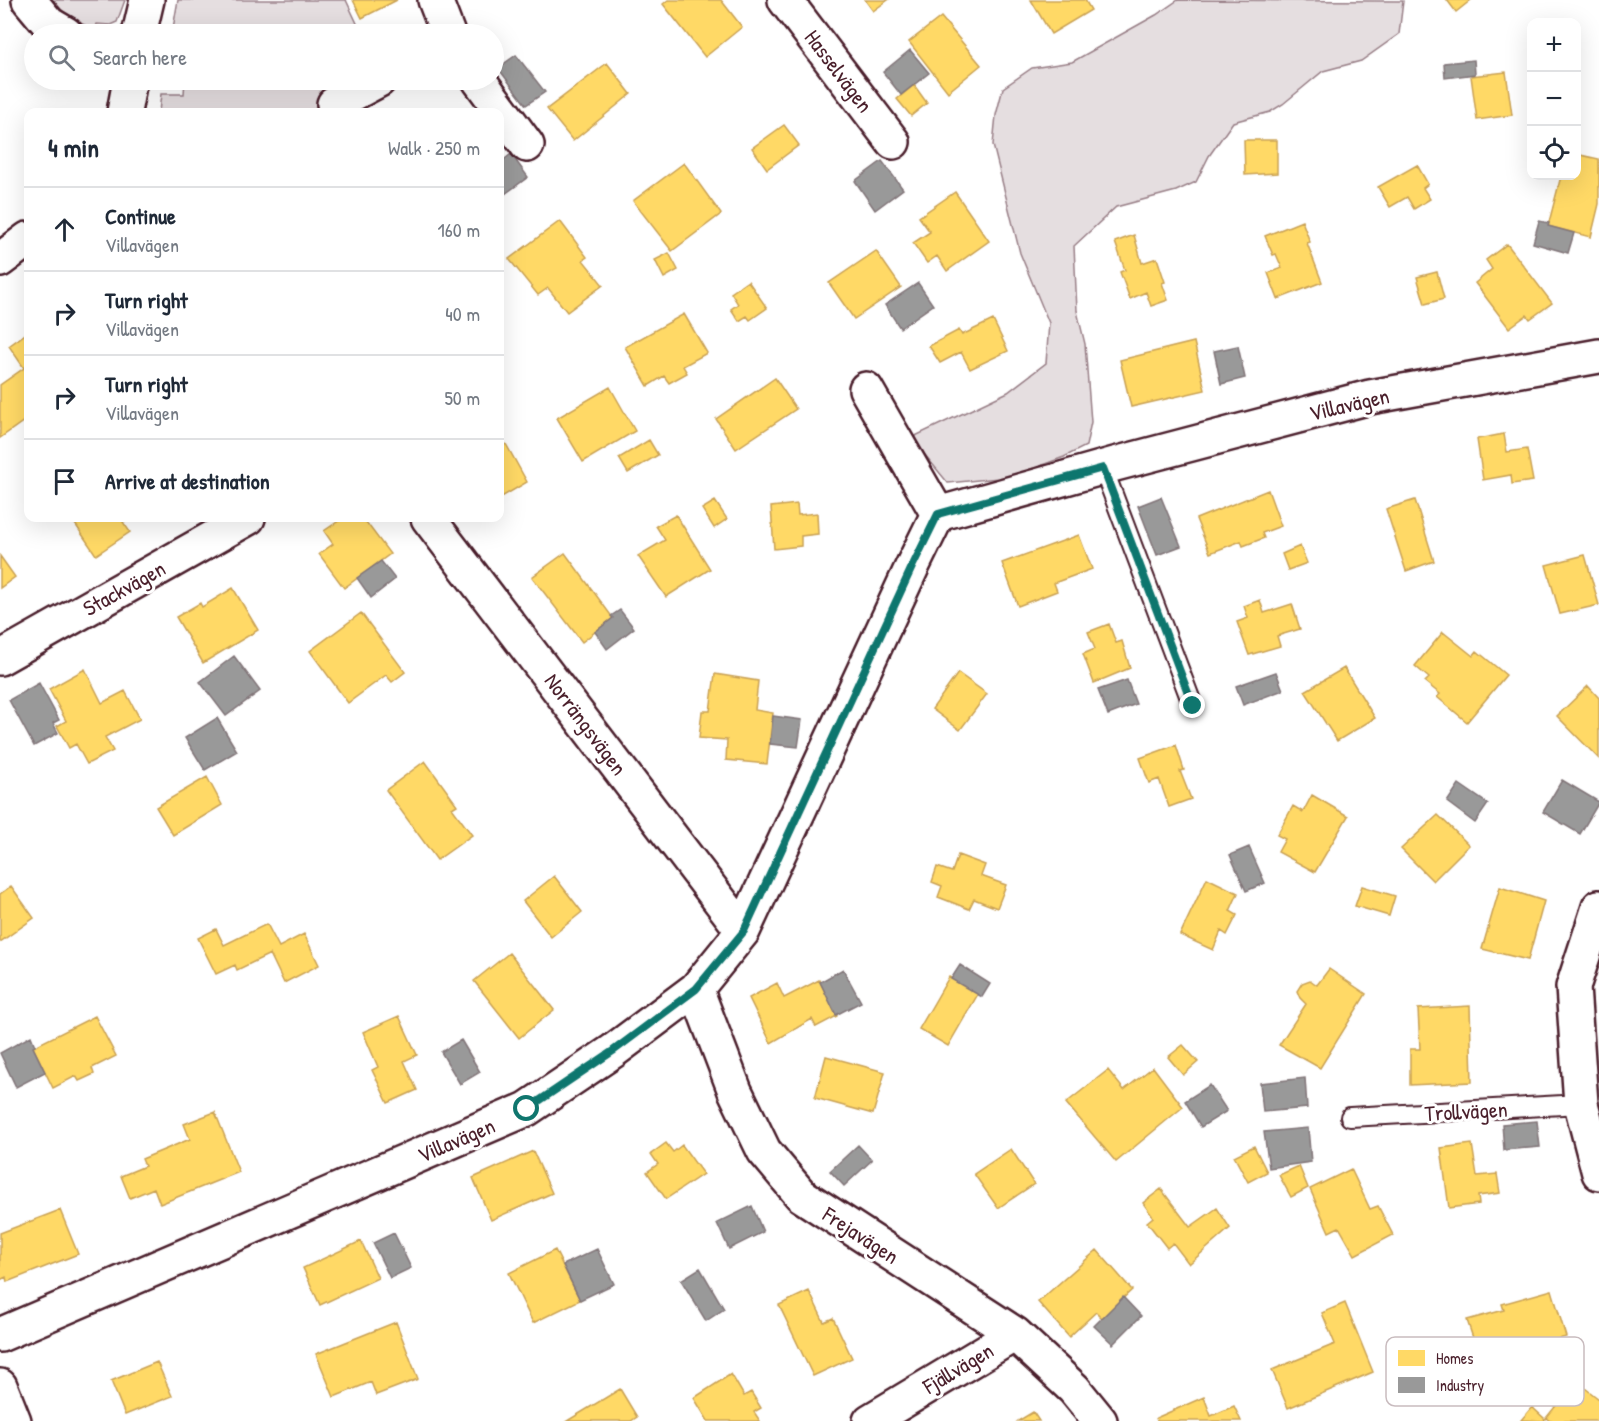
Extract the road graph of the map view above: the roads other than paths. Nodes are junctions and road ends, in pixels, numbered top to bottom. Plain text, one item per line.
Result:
1 (29, 0) edge
2 (147, 0) edge
3 (435, 0) edge
4 (785, 0) edge
5 (49, 24) edge
6 (141, 24) edge
7 (444, 24) edge
8 (128, 90) edge
9 (360, 90) edge
10 (486, 90) edge
11 (334, 104) dead end
12 (125, 108) edge
13 (500, 108) edge
14 (504, 114) edge
15 (893, 141) dead end
16 (526, 144) dead end
17 (24, 242) edge
18 (0, 260) edge
19 (1599, 356) edge
20 (866, 389) dead end
21 (1103, 468) junction
22 (938, 514) junction
23 (241, 522) edge
24 (431, 522) edge
25 (0, 658) edge
26 (1193, 706) dead end
27 (1599, 907) edge
28 (744, 931) junction
29 (696, 989) junction
30 (1581, 1104) junction
31 (1350, 1117) dead end
32 (1599, 1173) edge
33 (1015, 1334) junction
34 (0, 1335) edge
35 (0, 1386) edge
36 (14, 1421) edge
37 (870, 1421) edge
38 (1100, 1421) edge

1 - 5 street
2 - 6 street
3 - 7 street
4 - 15 street, Hasselvägen
8 - 12 street
9 - 11 street
10 - 13 street
14 - 16 street
17 - 18 street
19 - 21 street, Villavägen
20 - 22 street
21 - 22 street, Villavägen
21 - 26 lane
22 - 28 street, Villavägen
23 - 25 street, Stackvägen
24 - 28 street, Norrängsvägen
27 - 30 street
28 - 29 street, Villavägen
29 - 33 street, Frejavägen
29 - 34 street, Villavägen
30 - 31 lane, Trollvägen
30 - 32 street
33 - 37 street, Fjällvägen
33 - 38 street, Frejavägen
35 - 36 street

